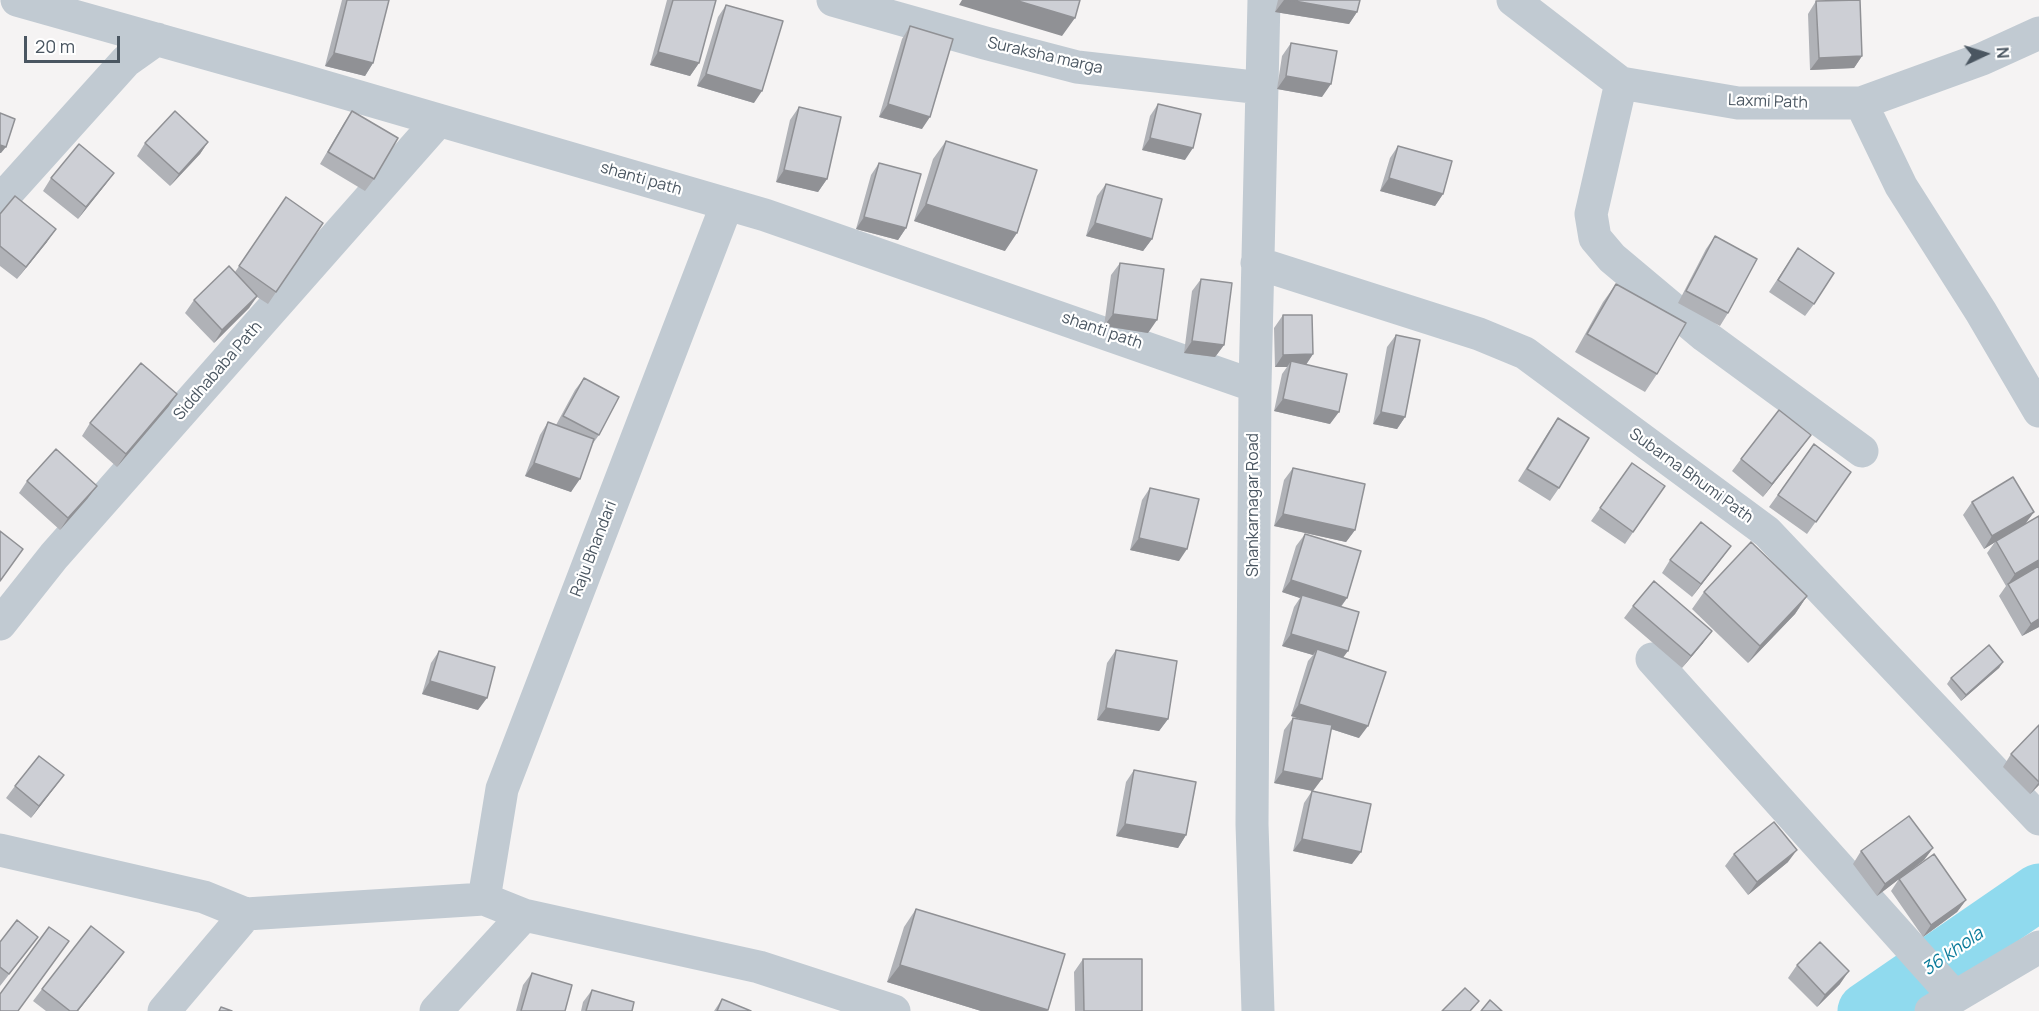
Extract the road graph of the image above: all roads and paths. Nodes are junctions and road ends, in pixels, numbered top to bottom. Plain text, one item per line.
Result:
1 (17, 0) edge
2 (833, 0) edge
3 (1264, 0) edge
4 (1514, 0) edge
5 (2039, 33) edge
6 (157, 39) junction
7 (1621, 83) junction
8 (1262, 88) junction
9 (1861, 104) junction
10 (439, 120) junction
11 (0, 201) edge
12 (727, 204) junction
13 (1257, 263) junction
14 (1255, 386) junction
15 (2039, 411) edge
16 (1862, 451) dead end
17 (0, 624) edge
18 (1652, 659) dead end
19 (2039, 819) edge
20 (0, 850) edge
21 (484, 899) junction
22 (246, 914) junction
23 (524, 915) junction
24 (2039, 947) edge
25 (1943, 1004) edge
26 (164, 1011) edge
27 (436, 1011) edge
28 (894, 1011) edge
29 (1257, 1011) edge

1 - 6 street, shanti path
2 - 8 street, Suraksha marga
3 - 8 street, Shankarnagar Road
4 - 7 street, Laxmi Path
5 - 9 street, Laxmi Path
6 - 10 street, shanti path
6 - 11 street
7 - 9 street, Laxmi Path
7 - 16 street
8 - 13 street, Shankarnagar Road
9 - 15 street
10 - 12 street, shanti path
10 - 17 street, Siddhababa Path
12 - 14 street, shanti path
12 - 21 street, Raju Bhandari
13 - 14 street, Shankarnagar Road
13 - 19 street, Subarna Bhumi Path
14 - 29 street, Shankarnagar Road
18 - 25 street
20 - 22 street
21 - 22 street
21 - 23 street
22 - 26 street
23 - 27 street
23 - 28 street
24 - 25 street

